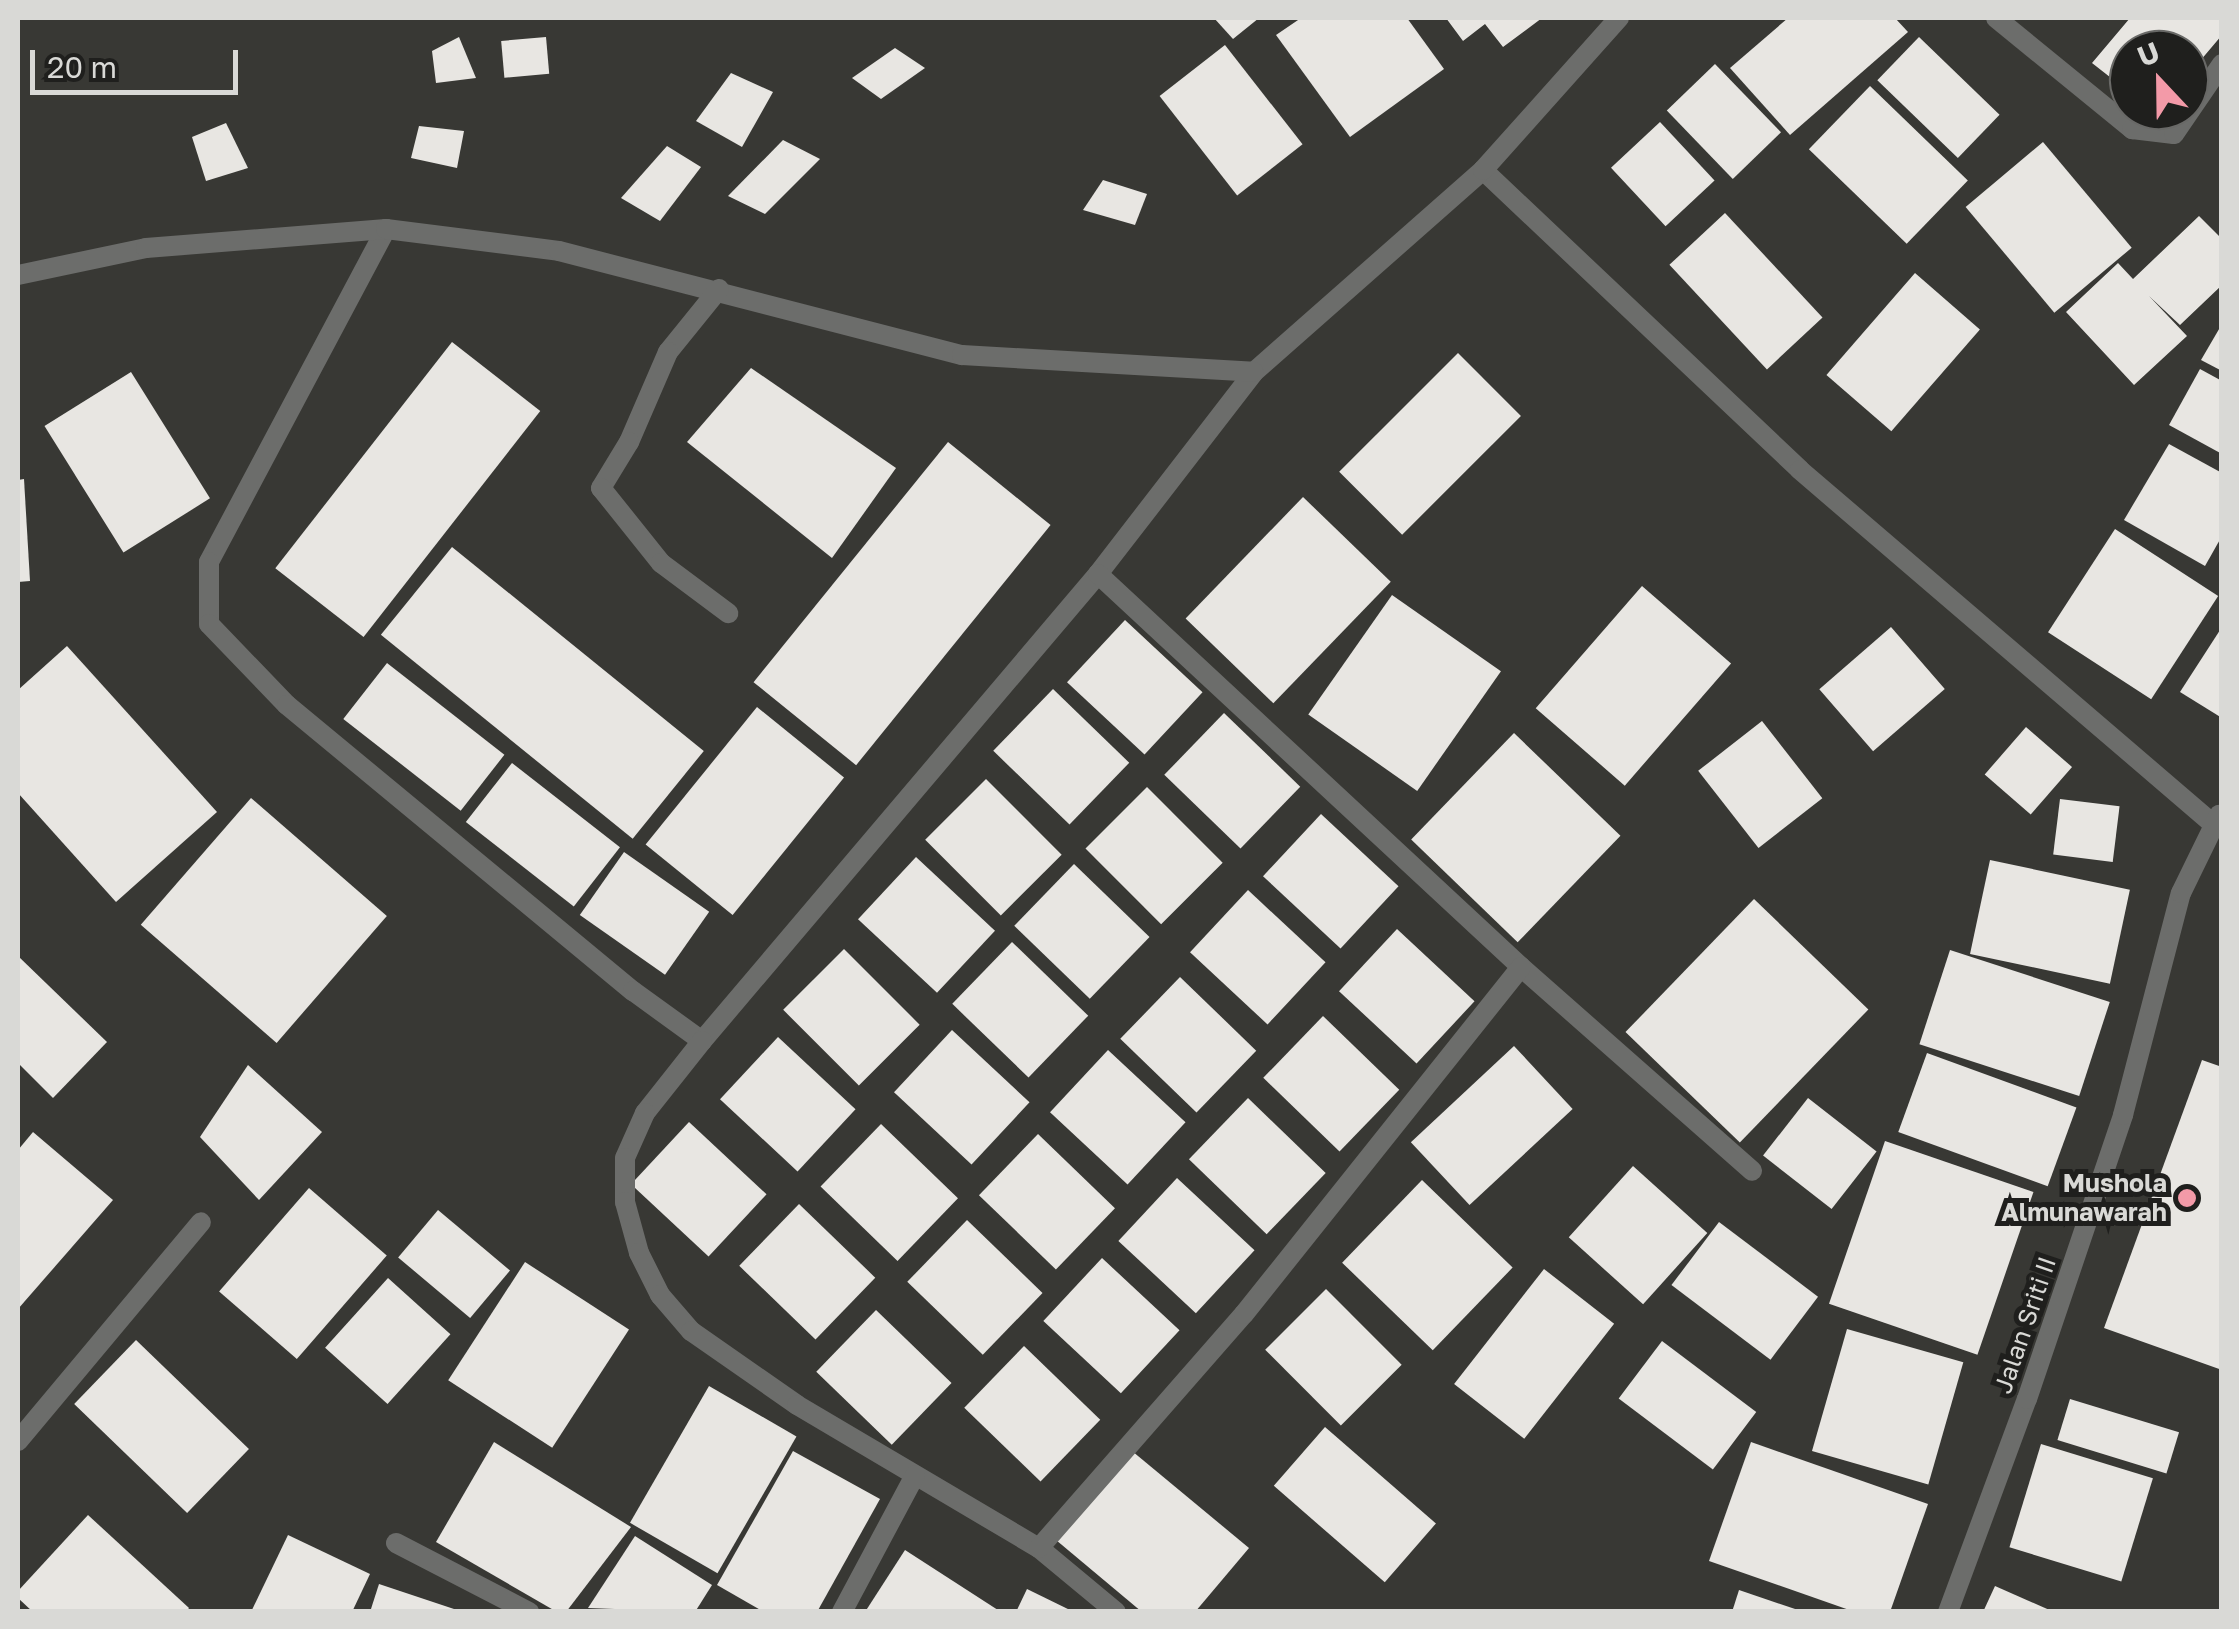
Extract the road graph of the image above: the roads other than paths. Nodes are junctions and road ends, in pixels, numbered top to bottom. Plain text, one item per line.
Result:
1 (1619, 18) edge
2 (1996, 18) edge
3 (2222, 64) edge
4 (1483, 170) junction
5 (386, 228) junction
6 (18, 274) edge
7 (719, 289) junction
8 (1254, 372) junction
9 (1098, 574) junction
10 (728, 613) dead end
11 (2217, 818) edge
12 (1521, 967) junction
13 (702, 1041) junction
14 (1752, 1172) dead end
15 (201, 1222) dead end
16 (18, 1441) edge
17 (915, 1475) junction
18 (396, 1544) dead end
19 (1039, 1548) junction
20 (528, 1612) edge
21 (842, 1612) edge
22 (1116, 1612) edge
23 (1948, 1612) edge

1 - 4 street
2 - 3 street
4 - 8 street
4 - 11 street
5 - 6 street
5 - 7 street
5 - 13 street
7 - 8 street
7 - 10 street
8 - 9 street
9 - 12 street
9 - 13 street
11 - 23 street, Jalan Sriti II
12 - 14 street
12 - 19 street
13 - 17 street
15 - 16 street
17 - 19 street
17 - 21 street
18 - 20 street
19 - 22 street

